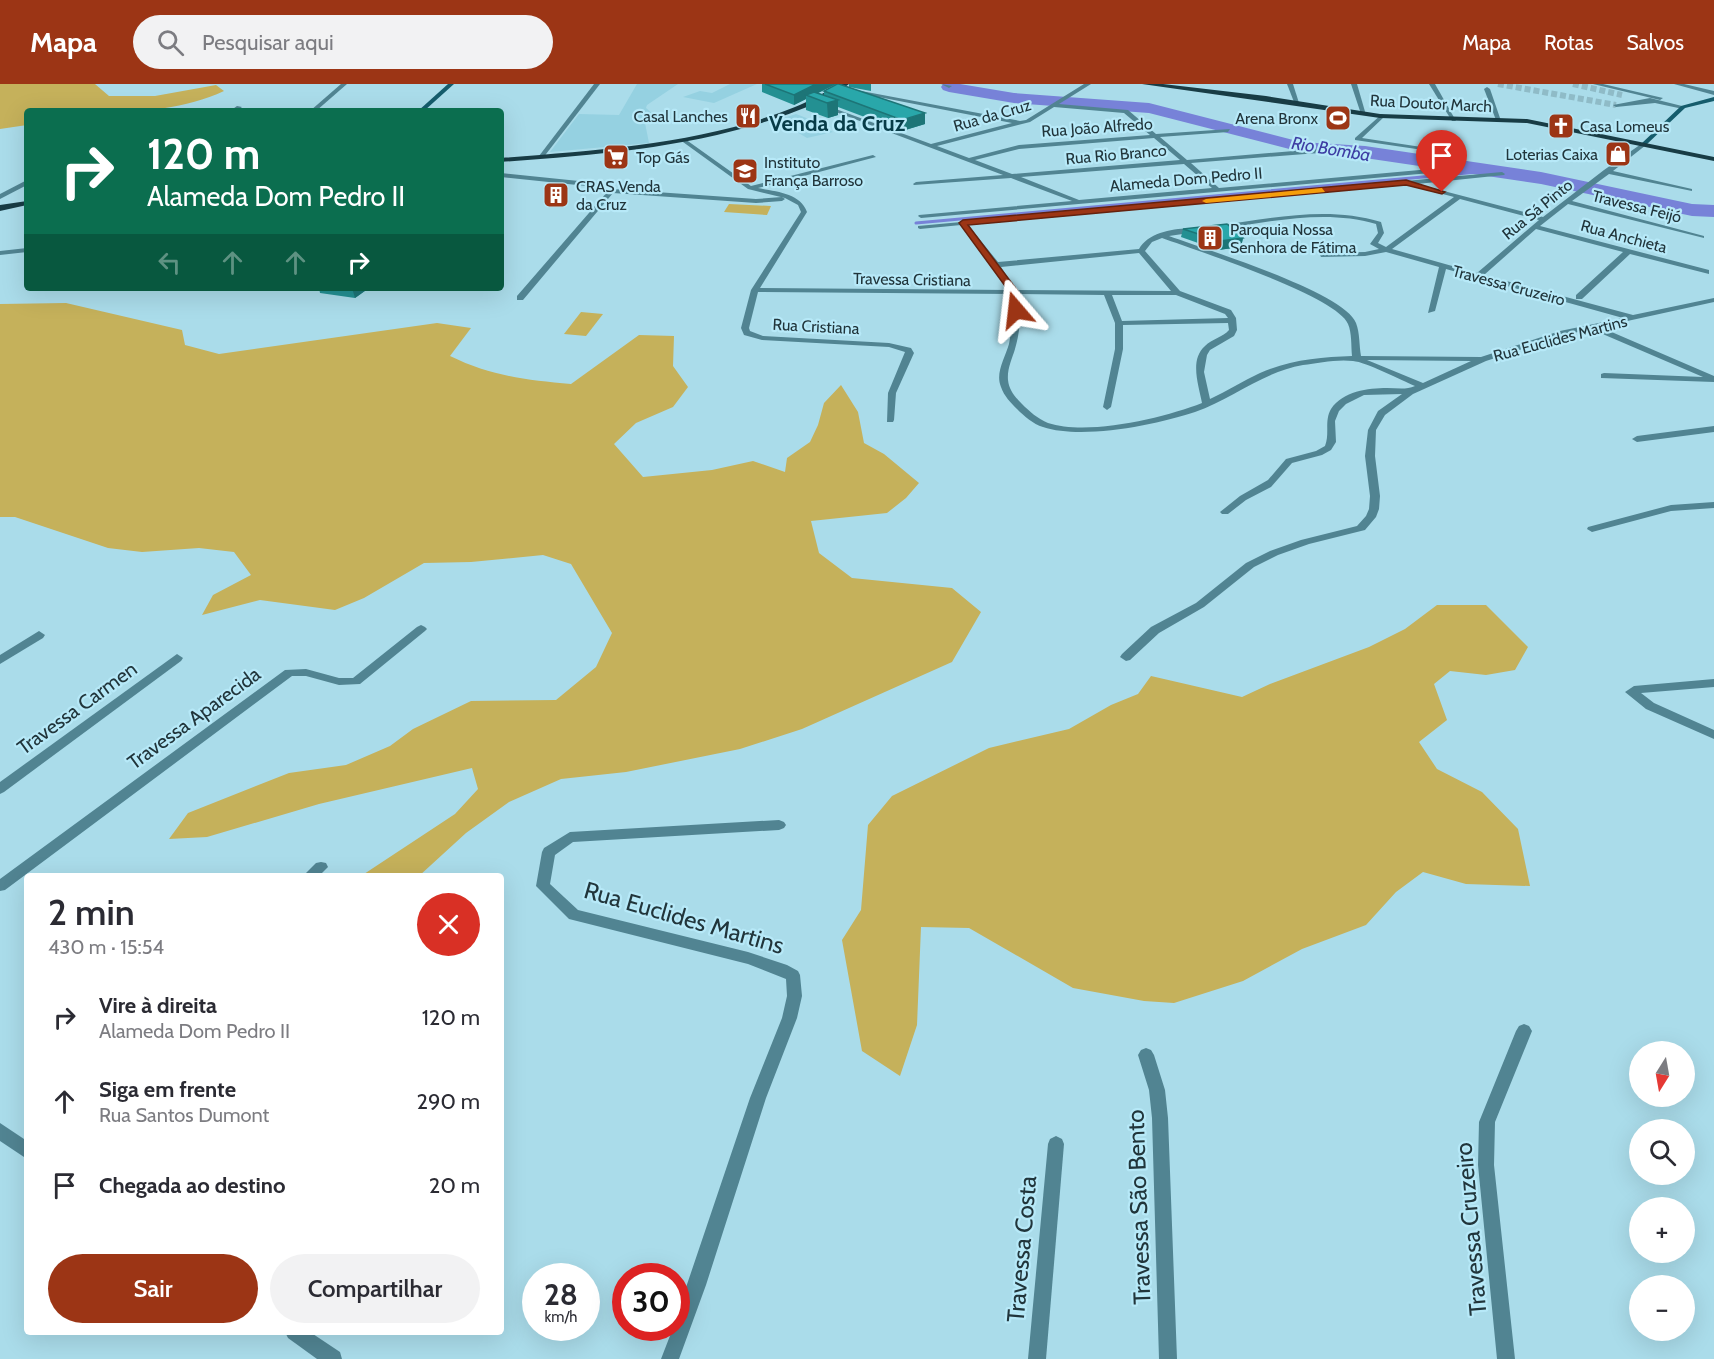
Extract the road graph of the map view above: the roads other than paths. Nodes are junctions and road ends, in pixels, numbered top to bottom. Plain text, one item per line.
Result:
1 (344, 84) edge
2 (451, 84) edge
3 (597, 84) edge
4 (1088, 84) edge
5 (1145, 84) edge
6 (1290, 84) edge
7 (1354, 84) edge
8 (1432, 84) edge
9 (1596, 84) edge
10 (1677, 84) edge
11 (1689, 84) edge
12 (842, 86) edge
13 (1487, 89) dead end
14 (1714, 91) edge
15 (1622, 94) tunnel mouth
16 (1657, 100) junction
17 (1714, 100) edge
18 (1705, 101) joint
19 (813, 102) junction
20 (1297, 102) junction
21 (1060, 103) junction
22 (1616, 105) tunnel mouth
23 (1683, 107) junction
24 (316, 108) edge
25 (423, 108) edge
26 (1364, 114) junction
27 (1382, 116) junction
28 (1455, 120) junction
29 (1499, 120) junction
30 (1019, 123) junction
31 (1228, 130) dead end
32 (1155, 136) junction
33 (685, 141) junction
34 (1644, 144) junction
35 (930, 146) junction
36 (1428, 150) dead end
37 (1318, 151) dead end
38 (541, 157) junction
39 (873, 158) dead end
40 (1714, 159) edge
41 (504, 160) edge
42 (969, 160) junction
43 (1186, 162) junction
44 (1454, 169) dead end
45 (1606, 171) junction
46 (1502, 174) dead end
47 (504, 175) edge
48 (1012, 177) junction
49 (1406, 182) junction
50 (24, 184) edge
51 (916, 184) dead end
52 (750, 188) junction
53 (1218, 190) junction
54 (1690, 190) dead end
55 (611, 191) junction
56 (0, 197) edge
57 (1459, 197) junction
58 (782, 199) dead end
59 (1566, 202) junction
60 (1084, 203) junction
61 (24, 204) edge
62 (0, 208) edge
63 (1099, 209) junction
64 (921, 216) dead end
65 (1544, 219) junction
66 (963, 223) junction
67 (920, 227) dead end
68 (1535, 227) junction
69 (1163, 235) junction
70 (1702, 237) dead end
71 (24, 250) edge
72 (1386, 250) junction
73 (1141, 251) junction
74 (1629, 252) junction
75 (0, 253) edge
76 (1324, 255) dead end
77 (994, 265) junction
78 (1443, 267) junction
79 (1706, 272) dead end
80 (1478, 276) junction
81 (755, 290) junction
82 (1177, 293) junction
83 (1015, 294) junction
84 (1108, 294) junction
85 (1579, 297) dead end
86 (520, 298) dead end
87 (1714, 300) edge
88 (1431, 311) dead end
89 (1633, 318) junction
90 (1231, 321) junction
91 (1119, 323) junction
92 (1592, 327) junction
93 (1357, 359) junction
94 (1483, 359) junction
95 (1604, 376) dead end
96 (1714, 380) edge
97 (1422, 386) junction
98 (1410, 392) junction
99 (1206, 404) junction
100 (1107, 407) dead end
101 (890, 420) dead end
102 (1714, 429) edge
103 (1637, 439) dead end
104 (1714, 505) edge
105 (1225, 512) dead end
106 (1592, 529) dead end
107 (421, 629) dead end
108 (39, 635) dead end
109 (1126, 657) dead end
110 (177, 658) dead end
111 (0, 660) edge
112 (1714, 683) edge
113 (1714, 735) edge
114 (0, 789) edge
115 (779, 825) dead end
116 (0, 886) edge
117 (1524, 1031) dead end
118 (1146, 1055) dead end
119 (0, 1131) edge
120 (1056, 1144) dead end
121 (24, 1149) edge
122 (298, 1335) edge
123 (333, 1359) edge
124 (670, 1359) edge
125 (1037, 1359) edge
126 (1168, 1359) edge
127 (1506, 1359) edge

1 - 24 street
2 - 25 main road
3 - 38 street
4 - 21 street, Rua da Cruz
5 - 20 main road, Rua Doutor March
6 - 20 street
7 - 26 street
8 - 28 street
9 - 16 street
10 - 14 street
11 - 14 street
12 - 19 main road
12 - 30 street
13 - 29 street
15 - 16 street
16 - 22 street
16 - 23 street
17 - 18 street
18 - 23 main road
19 - 33 main road
19 - 35 street
20 - 26 main road, Rua Doutor March
21 - 30 street, Rua da Cruz
21 - 32 street
23 - 34 main road
26 - 27 main road, Rua Doutor March
27 - 28 main road, Rua Doutor March
27 - 36 street
28 - 29 main road, Rua Doutor March
29 - 34 main road, Rua Doutor March
30 - 35 street, Rua da Cruz
31 - 32 street, Rua João Alfredo
32 - 42 street, Rua João Alfredo
32 - 43 street
33 - 38 main road
33 - 52 street, Rua Cristiana
34 - 40 main road, Rua Doutor March
34 - 45 street, Rua Sá Pinto
35 - 42 street
37 - 43 street, Rua Rio Branco
38 - 41 main road
39 - 52 street
42 - 48 street
43 - 48 street, Rua Rio Branco
43 - 53 street
44 - 53 street, Alameda Dom Pedro II
45 - 54 street
45 - 59 street, Rua Sá Pinto
46 - 49 street, Alameda Dom Pedro II
47 - 55 street
48 - 51 street, Rua Rio Branco
48 - 60 street
49 - 57 street
49 - 63 street, Alameda Dom Pedro II
50 - 56 street
52 - 81 street, Rua Cristiana
53 - 60 street, Alameda Dom Pedro II
55 - 58 street
55 - 86 street
57 - 65 street
57 - 72 street
59 - 65 street, Rua Sá Pinto
59 - 70 street, Travessa Feijó
60 - 63 street
60 - 64 street, Alameda Dom Pedro II
61 - 62 main road
63 - 66 street, Alameda Dom Pedro II
65 - 68 street, Rua Sá Pinto
66 - 67 street, Alameda Dom Pedro II
66 - 77 street
68 - 74 street, Rua Anchieta
68 - 80 street, Rua Sá Pinto
69 - 72 street
69 - 73 street
69 - 93 street
71 - 75 street
72 - 76 street
72 - 78 street, Travessa Cruzeiro
73 - 77 street
73 - 82 street
74 - 79 street, Rua Anchieta
74 - 85 street
77 - 83 street
78 - 80 street, Travessa Cruzeiro
78 - 88 street
80 - 89 street, Travessa Cruzeiro
81 - 83 street, Travessa Cristiana
81 - 101 street, Rua Cristiana
82 - 84 street, Travessa Cristiana
82 - 90 street
83 - 84 street, Travessa Cristiana
83 - 99 street
84 - 91 street
87 - 89 street, Rua Euclides Martins
89 - 92 street, Rua Euclides Martins
90 - 91 street
90 - 99 street
91 - 100 street
92 - 94 street, Rua Euclides Martins
92 - 96 street
93 - 94 street
93 - 97 street
93 - 99 street
94 - 97 street, Rua Euclides Martins
95 - 96 street
97 - 98 street, Rua Euclides Martins
98 - 105 street
98 - 109 street, Rua Euclides Martins
102 - 103 street
104 - 106 street
107 - 116 street, Travessa Aparecida
108 - 111 street
110 - 114 street, Travessa Carmen
112 - 113 street
115 - 124 street, Rua Euclides Martins
117 - 127 street, Travessa Cruzeiro
118 - 126 street, Travessa São Bento
119 - 121 street
120 - 125 street, Travessa Costa
122 - 123 street

